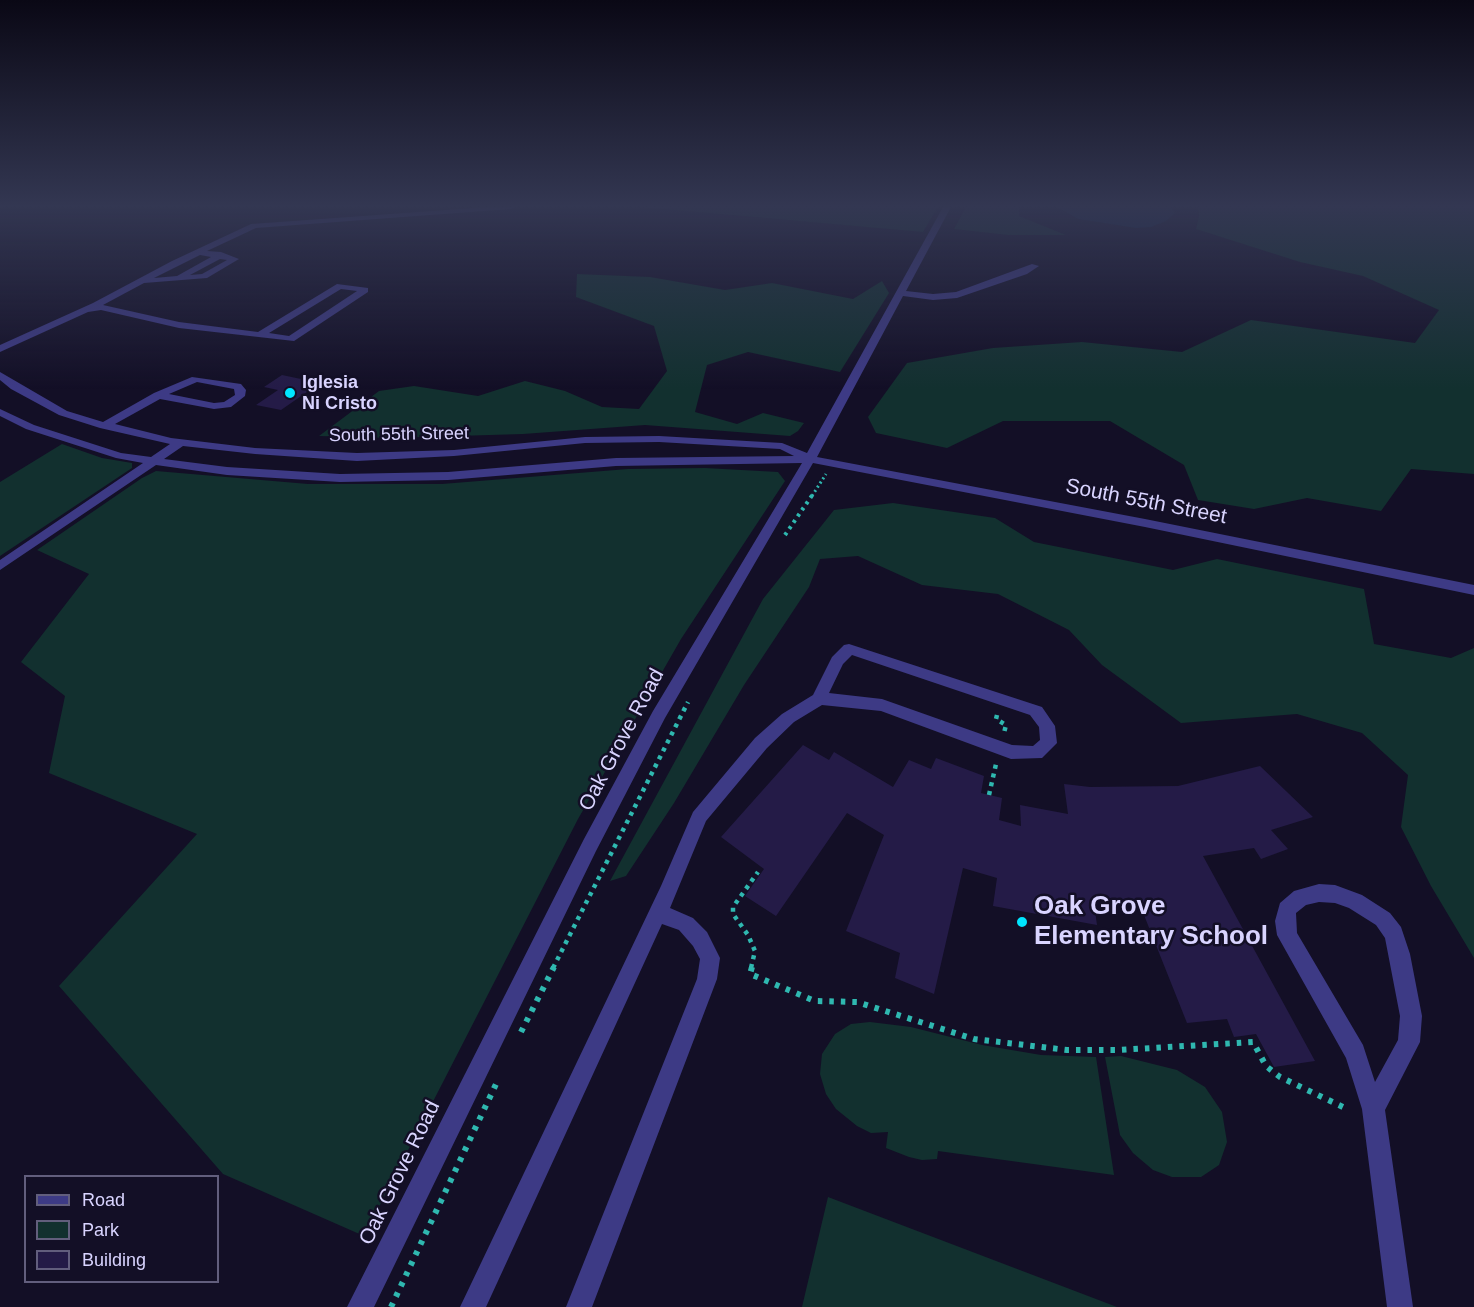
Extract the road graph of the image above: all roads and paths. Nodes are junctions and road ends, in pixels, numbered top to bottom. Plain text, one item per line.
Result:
1 (150, 268) edge
2 (167, 268) edge
3 (196, 268) edge
4 (219, 268) edge
5 (914, 268) edge
6 (1031, 268) edge
7 (172, 280) junction
8 (143, 282) junction
9 (900, 293) junction
10 (71, 315) junction
11 (260, 335) junction
12 (0, 349) edge
13 (0, 375) edge
14 (158, 395) junction
15 (0, 412) edge
16 (104, 426) junction
17 (181, 442) junction
18 (810, 459) junction
19 (153, 462) junction
20 (826, 474) dead end
21 (782, 540) dead end
22 (0, 566) edge
23 (1474, 590) edge
24 (690, 699) dead end
25 (819, 699) junction
26 (758, 872) dead end
27 (658, 913) junction
28 (519, 1036) dead end
29 (498, 1079) dead end
30 (1343, 1107) dead end
31 (1373, 1109) junction
32 (360, 1307) edge
33 (391, 1307) edge
34 (473, 1307) edge
35 (579, 1307) edge
36 (1400, 1307) edge

1 - 10 street
2 - 8 street
3 - 7 street
4 - 7 street
5 - 9 street, Oak Grove Road
6 - 9 street
7 - 8 street
8 - 10 street
9 - 18 street, Oak Grove Road
10 - 11 street
10 - 12 street
11 - 11 street
13 - 16 street, South 55th Street
14 - 14 street
14 - 16 street
15 - 19 street, South 55th Street
16 - 17 street, South 55th Street
17 - 18 street, South 55th Street
17 - 19 street
18 - 19 street, South 55th Street
18 - 23 street, South 55th Street
18 - 32 street, Oak Grove Road
19 - 22 street
20 - 21 path
24 - 28 path
25 - 25 street
25 - 27 street
26 - 30 path
27 - 34 street
27 - 35 street
29 - 33 path
31 - 31 street
31 - 36 street

